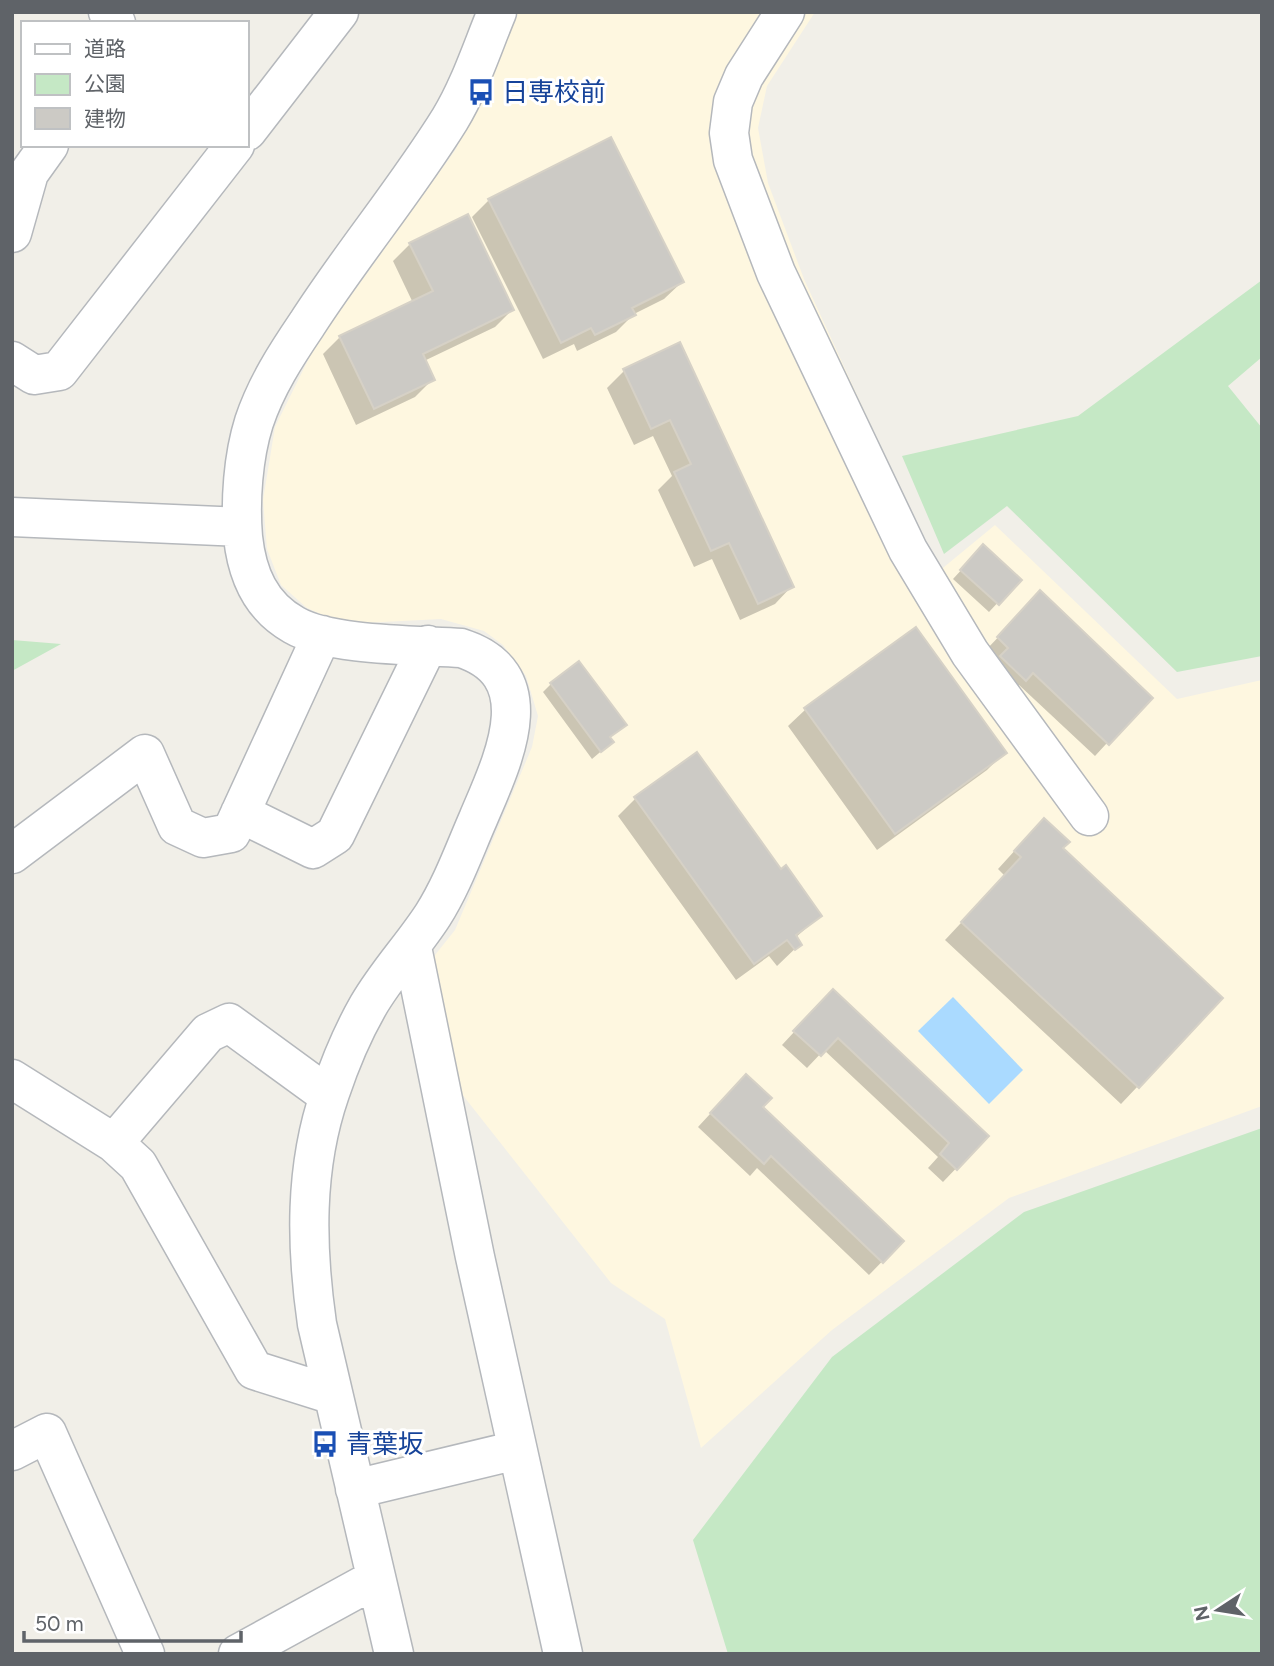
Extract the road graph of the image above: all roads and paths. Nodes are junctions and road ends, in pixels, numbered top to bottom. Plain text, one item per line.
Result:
1 (339, 12) edge
2 (497, 12) edge
3 (785, 12) edge
4 (248, 130) edge
5 (233, 147) edge
6 (33, 149) edge
7 (12, 233) edge
8 (12, 361) edge
9 (12, 517) edge
10 (242, 527) junction
11 (321, 635) junction
12 (428, 645) junction
13 (240, 813) junction
14 (1089, 816) dead end
15 (12, 854) edge
16 (412, 947) junction
17 (12, 1079) edge
18 (329, 1096) junction
19 (114, 1143) junction
20 (333, 1395) junction
21 (517, 1450) junction
22 (12, 1451) edge
23 (355, 1489) junction
24 (375, 1579) junction
25 (145, 1654) edge
26 (238, 1654) edge
27 (394, 1654) edge
28 (563, 1654) edge

1 - 4 street
2 - 10 street
3 - 14 street
5 - 8 street
6 - 7 street
9 - 10 street
10 - 11 street
11 - 12 street
11 - 13 street
12 - 13 street
12 - 16 street
13 - 15 street
16 - 18 street
16 - 21 street
17 - 19 street
18 - 19 street
18 - 20 street
19 - 20 street
20 - 23 street
21 - 23 street
21 - 28 street
22 - 25 street
23 - 24 street
24 - 26 street
24 - 27 street

